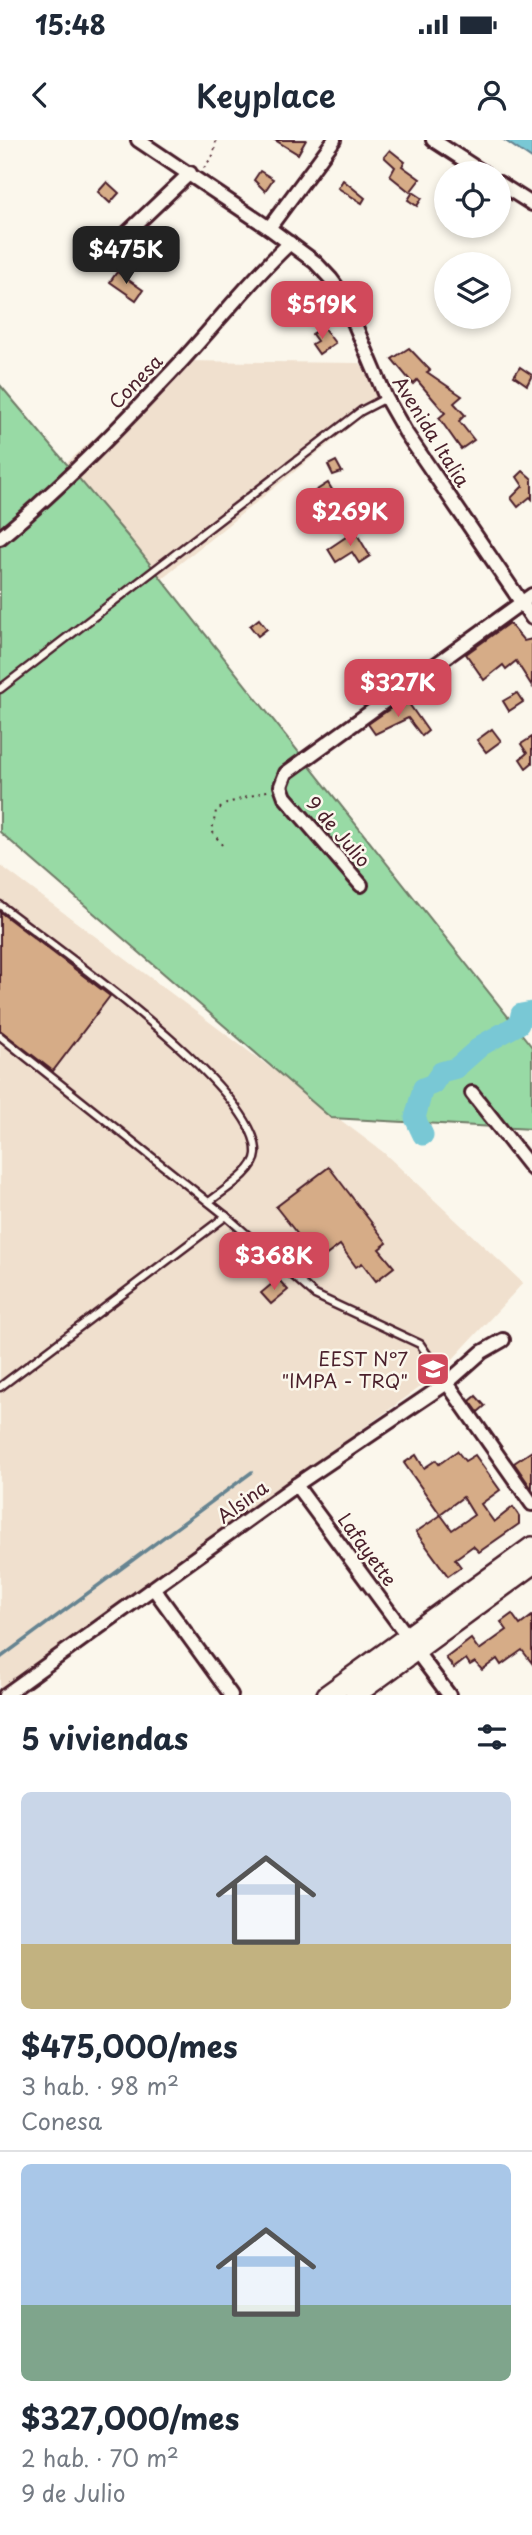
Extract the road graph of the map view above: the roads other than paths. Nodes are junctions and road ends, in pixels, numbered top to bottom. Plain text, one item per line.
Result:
1 (138, 140) edge
2 (334, 140) edge
3 (433, 140) edge
4 (465, 161) edge
5 (190, 173) junction
6 (511, 191) edge
7 (532, 204) edge
8 (269, 228) junction
9 (290, 243) junction
10 (106, 253) dead end
11 (386, 398) junction
12 (0, 538) edge
13 (527, 599) edge
14 (532, 618) edge
15 (0, 689) edge
16 (360, 885) dead end
17 (0, 905) edge
18 (0, 1036) edge
19 (472, 1093) dead end
20 (532, 1169) edge
21 (209, 1202) junction
22 (226, 1216) junction
23 (503, 1340) dead end
24 (447, 1383) junction
25 (0, 1387) edge
26 (296, 1485) junction
27 (532, 1504) edge
28 (532, 1547) edge
29 (532, 1565) edge
30 (154, 1589) junction
31 (412, 1644) junction
32 (10, 1694) edge
33 (230, 1695) edge
34 (327, 1695) edge
35 (355, 1695) edge
36 (449, 1695) edge

1 - 5 street, Avenida Italia
2 - 8 street
3 - 4 street
5 - 8 street, Avenida Italia
5 - 10 street
6 - 7 street
8 - 9 street, Avenida Italia
9 - 11 street, Avenida Italia
9 - 12 street, Conesa
11 - 13 street, Avenida Italia
11 - 15 lane
13 - 14 street, Avenida Italia
13 - 16 street, 9 de Julio
17 - 21 lane
18 - 21 lane
19 - 20 street
21 - 22 lane
22 - 24 lane
22 - 25 lane
23 - 24 street, Alsina
24 - 26 street, Alsina
24 - 27 street
26 - 30 street, Alsina
26 - 31 street, Lafayette
28 - 31 main road
29 - 31 main road
30 - 32 street, Alsina
30 - 33 street
31 - 34 main road
31 - 35 main road
31 - 36 street, Lafayette

